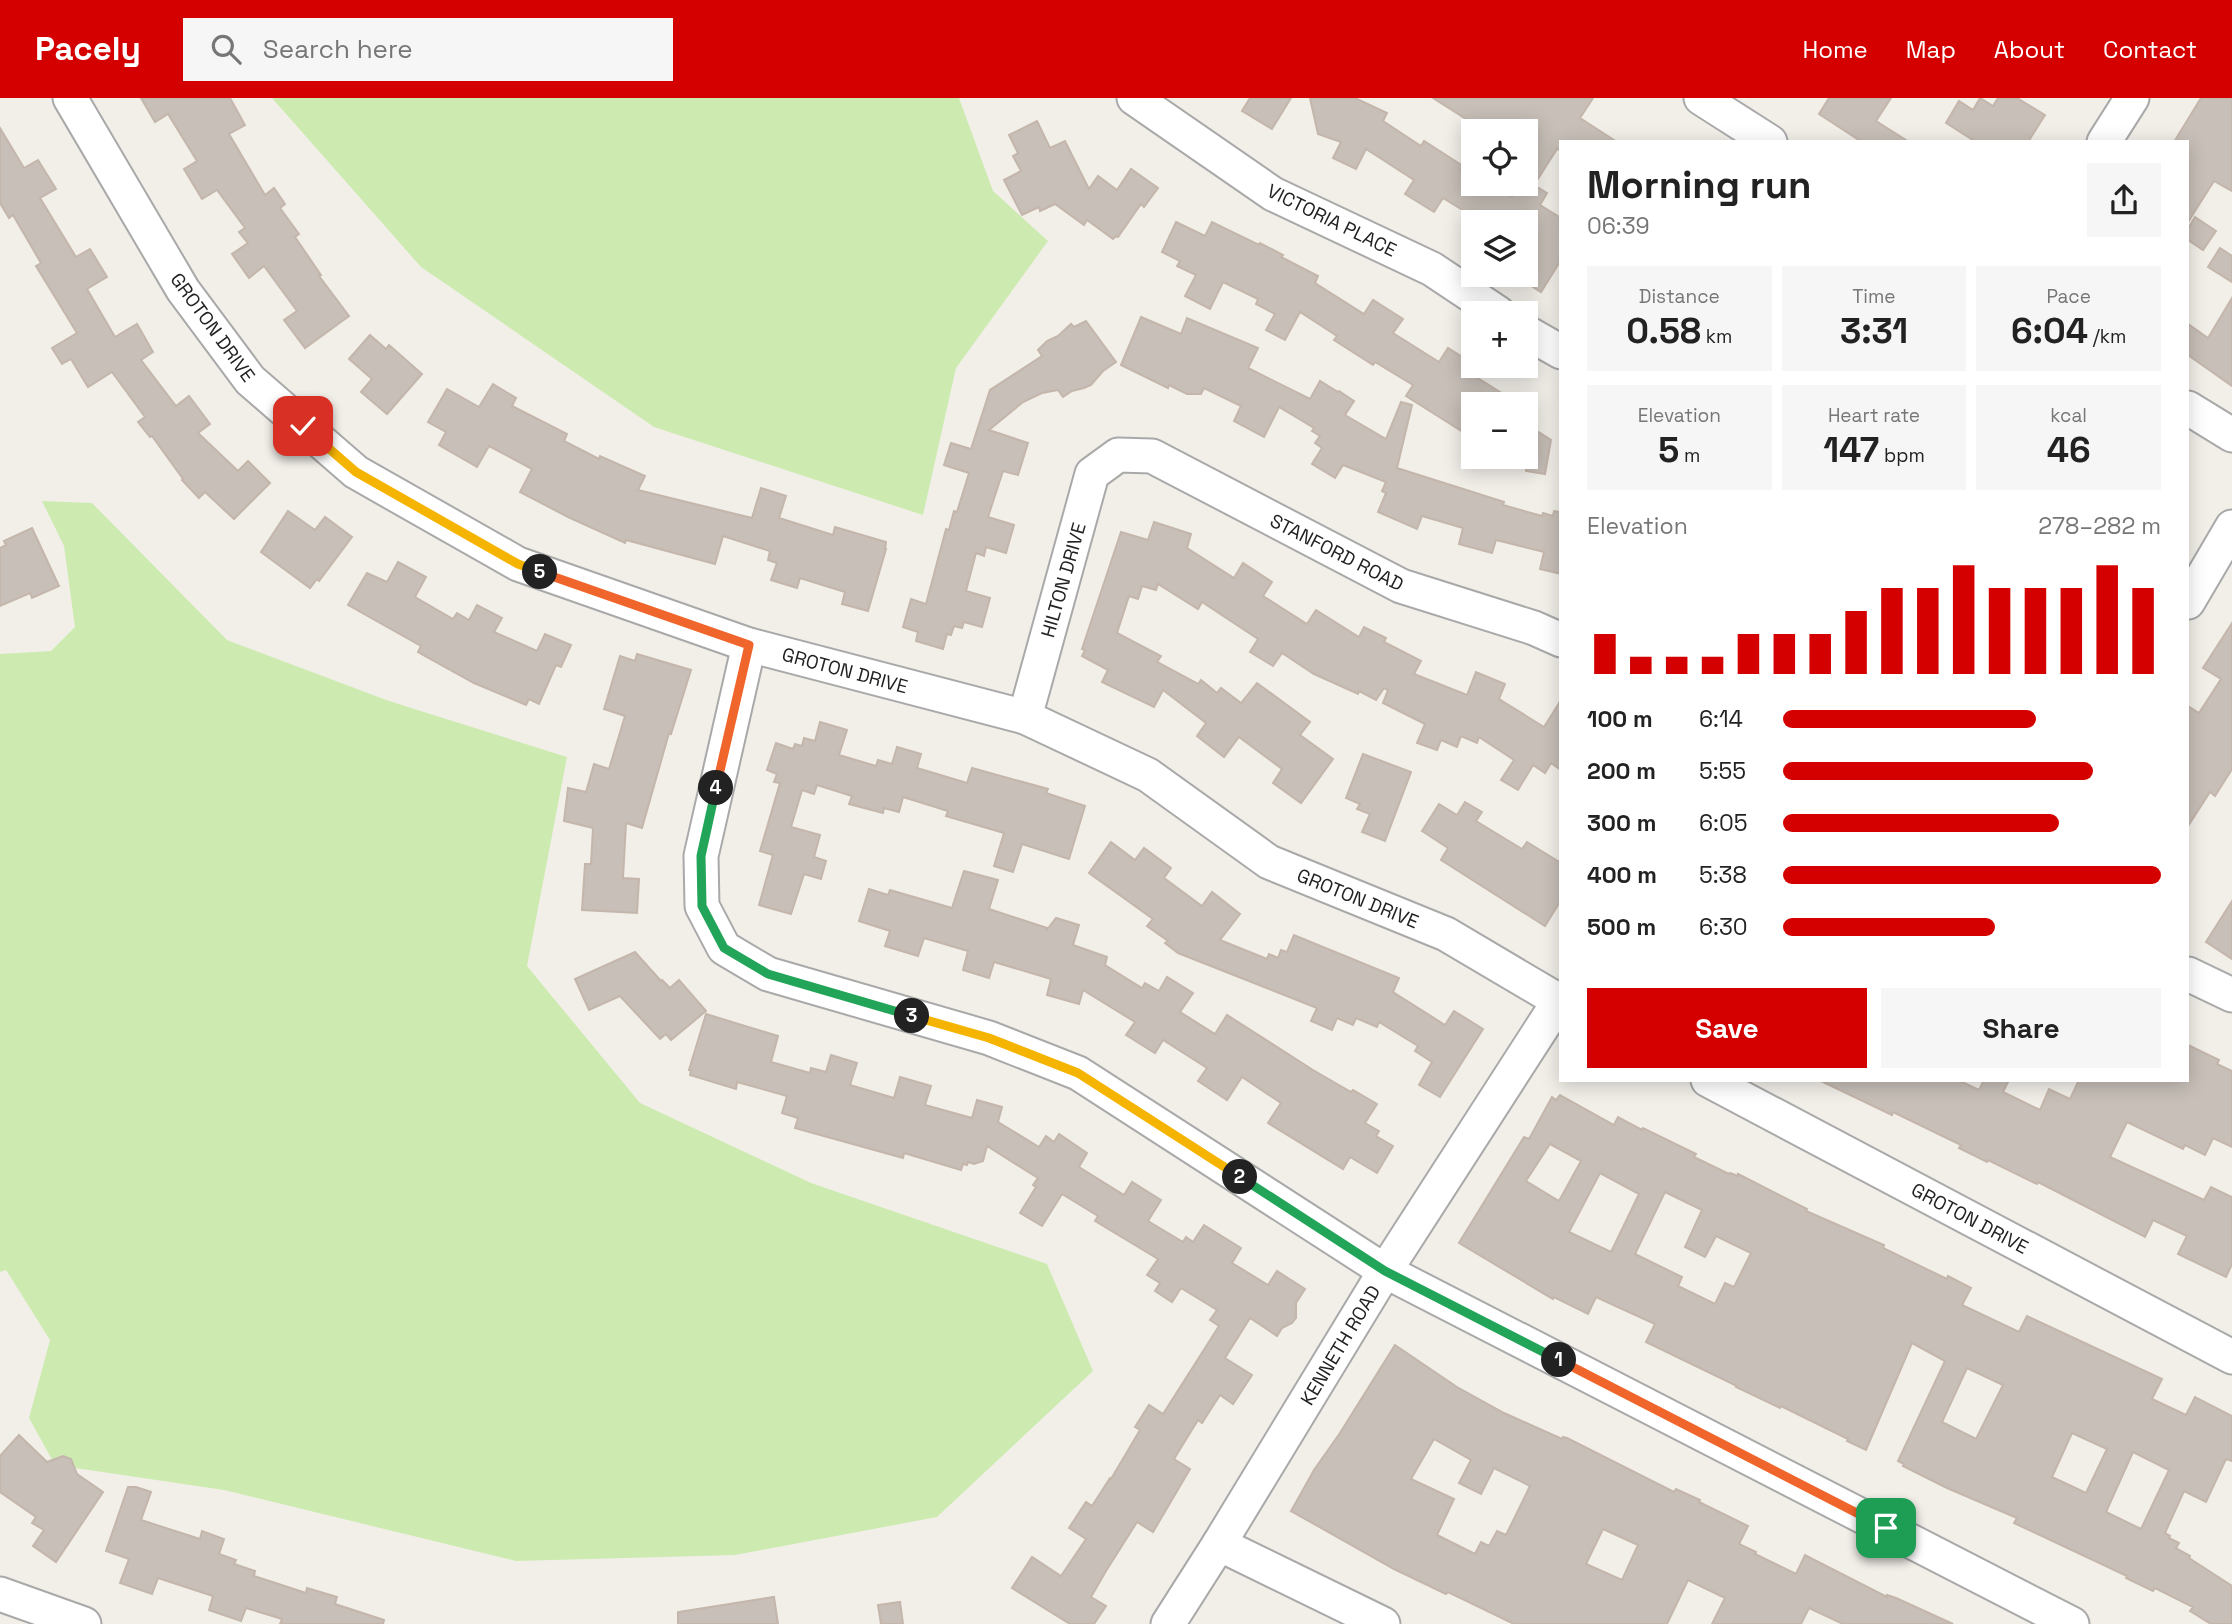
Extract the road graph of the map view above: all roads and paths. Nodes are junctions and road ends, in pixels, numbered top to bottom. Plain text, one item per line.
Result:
1 (70, 98) edge
2 (1133, 98) edge
3 (1701, 98) edge
4 (2132, 98) edge
5 (1741, 121) edge
6 (1767, 140) edge
7 (2105, 140) edge
8 (1480, 301) edge
9 (1538, 339) edge
10 (1559, 351) edge
11 (2189, 409) edge
12 (2232, 435) edge
13 (1118, 455) joint
14 (2232, 527) edge
15 (2189, 599) edge
16 (1559, 639) edge
17 (749, 645) junction
18 (1025, 717) junction
19 (2189, 974) edge
20 (2232, 995) edge
21 (1559, 999) edge
22 (1559, 1002) edge
23 (1712, 1082) edge
24 (1385, 1271) junction
25 (2232, 1357) edge
26 (1219, 1544) junction
27 (0, 1594) edge
28 (84, 1624) edge
29 (1168, 1624) edge
30 (1383, 1624) edge
31 (2072, 1624) edge

1 - 17 street, GROTON DRIVE
2 - 8 street, VICTORIA PLACE
3 - 5 street
4 - 7 street
5 - 6 street
9 - 10 street
11 - 12 street
13 - 16 street, STANFORD ROAD
13 - 18 street, HILTON DRIVE
14 - 15 street
17 - 18 street, GROTON DRIVE
17 - 24 street
18 - 21 street, GROTON DRIVE
19 - 20 street
22 - 24 street, KENNETH ROAD
23 - 25 street, GROTON DRIVE
24 - 26 street, KENNETH ROAD
24 - 31 street
26 - 29 street, KENNETH ROAD
26 - 30 street
27 - 28 street

